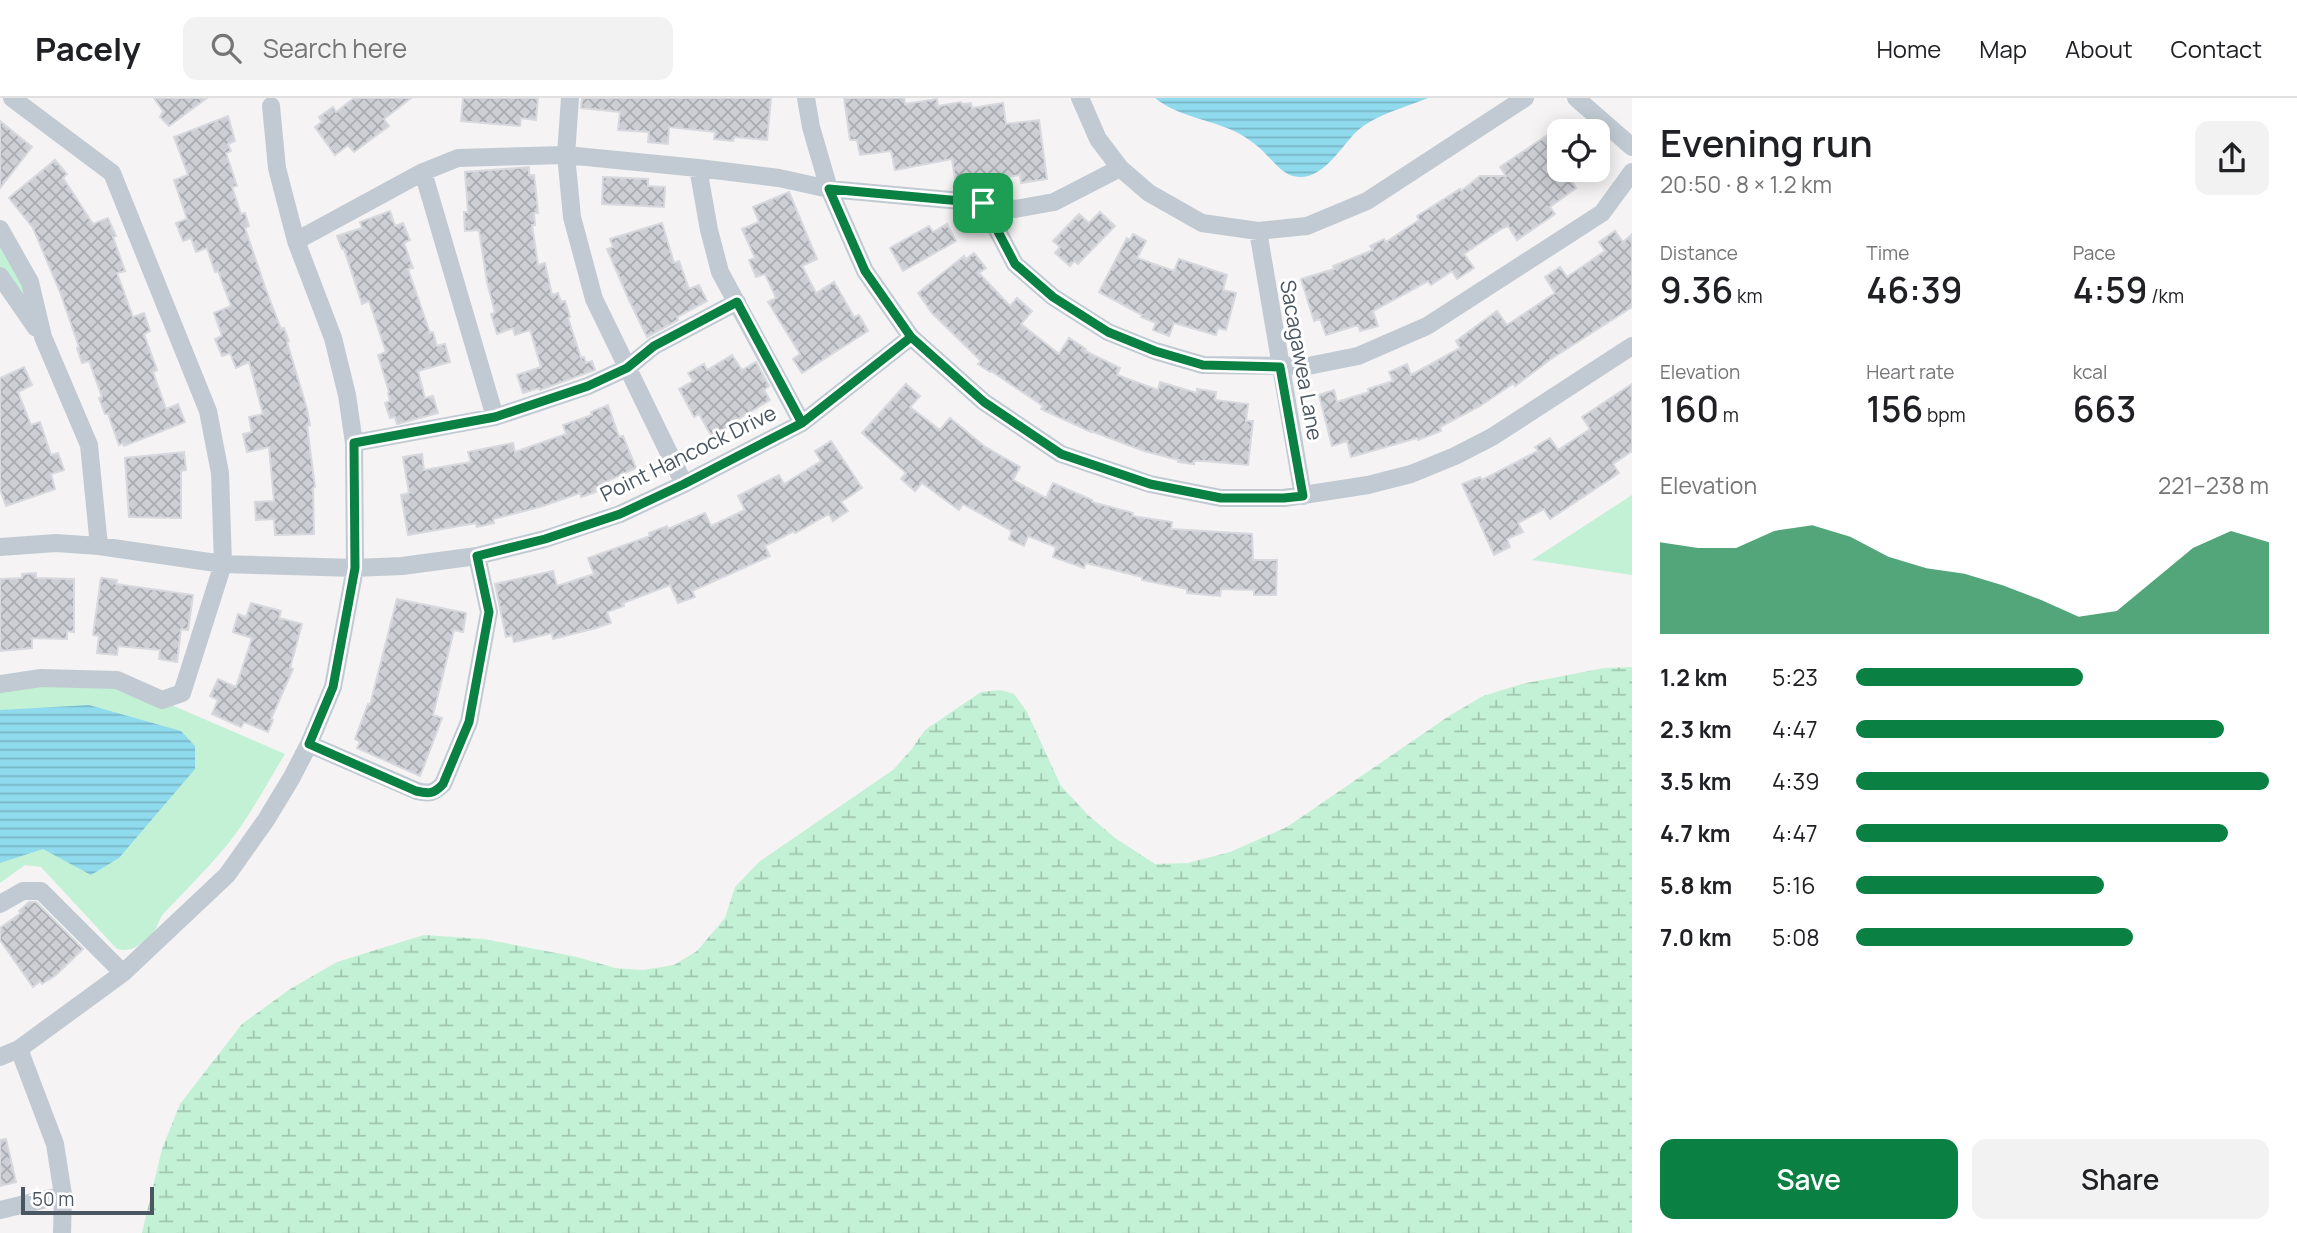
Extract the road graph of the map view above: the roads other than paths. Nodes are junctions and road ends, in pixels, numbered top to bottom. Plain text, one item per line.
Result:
1 (12, 98) edge
2 (569, 98) edge
3 (806, 98) edge
4 (1080, 98) edge
5 (1525, 98) edge
6 (1576, 98) edge
7 (273, 101) edge
8 (1632, 147) edge
9 (566, 155) junction
10 (698, 168) junction
11 (1120, 168) junction
12 (423, 172) junction
13 (1632, 172) edge
14 (829, 189) junction
15 (983, 203) junction
16 (0, 229) edge
17 (1258, 231) junction
18 (296, 241) junction
19 (0, 276) edge
20 (737, 302) junction
21 (43, 337) junction
22 (911, 337) junction
23 (1632, 346) edge
24 (1280, 367) junction
25 (627, 368) junction
26 (495, 417) junction
27 (802, 423) junction
28 (354, 443) junction
29 (684, 484) junction
30 (1303, 496) junction
31 (99, 546) junction
32 (0, 547) edge
33 (477, 556) junction
34 (223, 564) junction
35 (355, 568) junction
36 (0, 684) edge
37 (309, 744) junction
38 (0, 904) edge
39 (123, 972) junction
40 (19, 1049) junction
41 (0, 1058) edge
42 (63, 1195) junction
43 (0, 1210) edge
44 (62, 1233) edge

1 - 34 street
2 - 9 street
3 - 14 street
4 - 11 street
5 - 17 street
6 - 8 street
7 - 18 street
9 - 10 street
9 - 12 street
9 - 25 street
10 - 14 street
10 - 20 street
11 - 15 street
11 - 17 street
12 - 18 street
12 - 26 street
13 - 24 street
14 - 15 street
14 - 22 street
15 - 24 street
16 - 21 street
17 - 24 street, Sacagawea Lane
18 - 28 street
19 - 21 street
20 - 25 street
20 - 27 street
21 - 31 street
22 - 27 street, Point Hancock Drive
22 - 30 street
23 - 30 street
24 - 30 street, Sacagawea Lane
25 - 26 street
25 - 29 street
26 - 28 street
27 - 29 street, Point Hancock Drive
28 - 35 street
29 - 33 street, Point Hancock Drive
31 - 32 street, Point Hancock Drive
31 - 34 street, Point Hancock Drive
33 - 35 street, Point Hancock Drive
33 - 37 street
34 - 35 street, Point Hancock Drive
34 - 36 street
35 - 37 street
37 - 39 street
38 - 39 street
39 - 40 street
40 - 41 street
40 - 42 street
42 - 43 street
42 - 44 street

